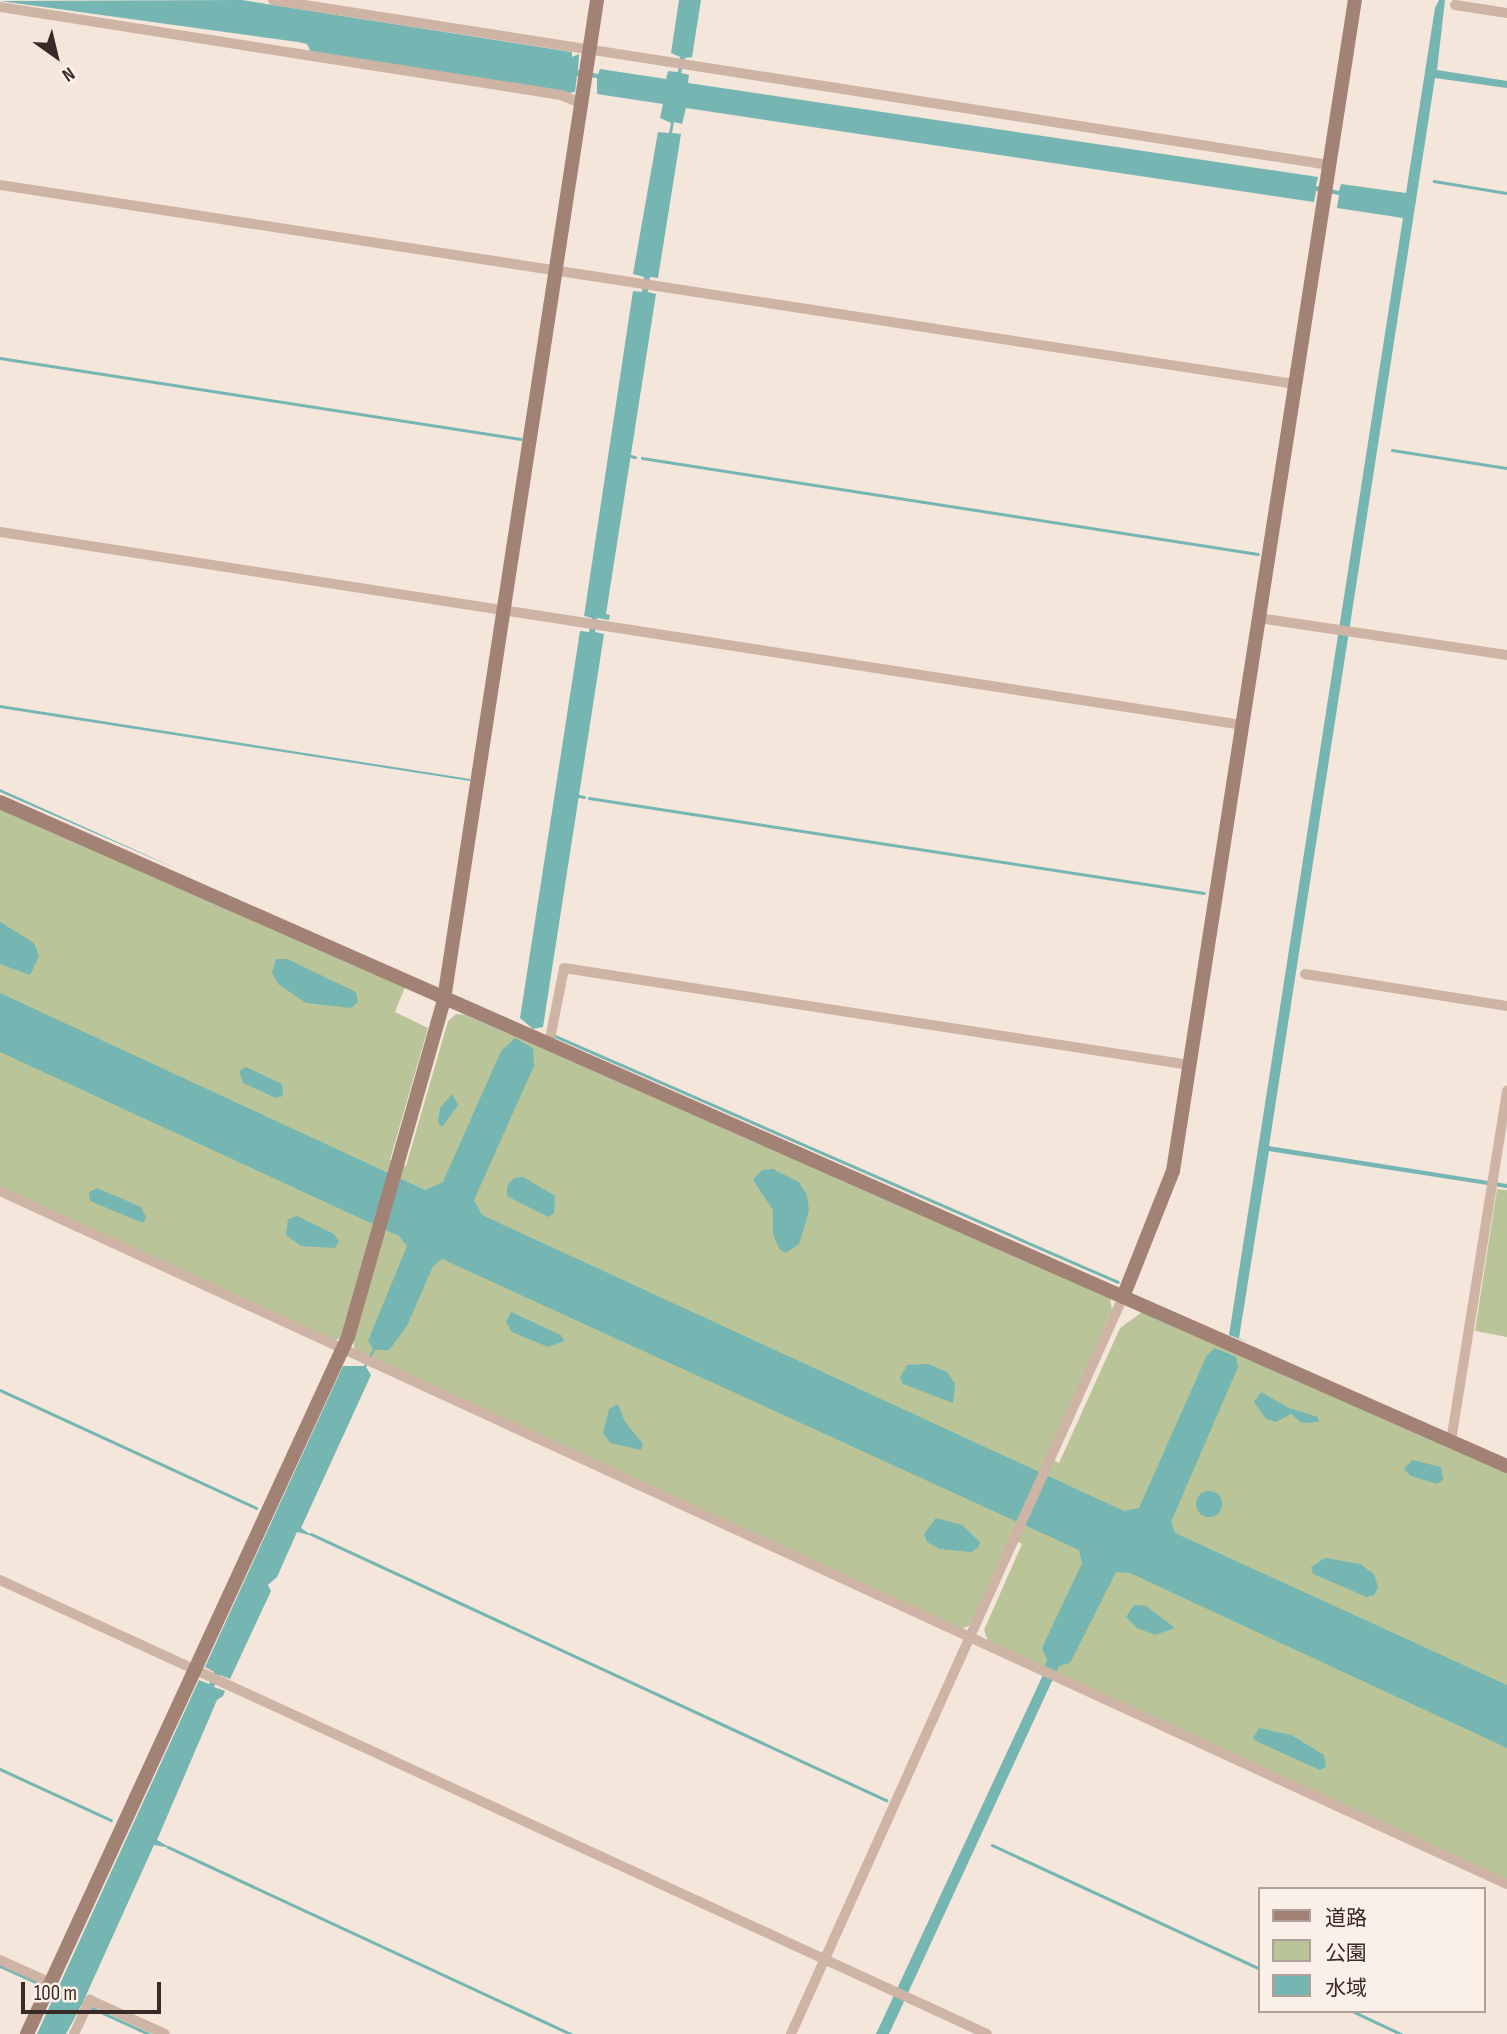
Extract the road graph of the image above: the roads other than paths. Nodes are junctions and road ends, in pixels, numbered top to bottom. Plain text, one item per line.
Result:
1 (273, 0) edge
2 (597, 0) edge
3 (1355, 0) edge
4 (1455, 5) dead end
5 (0, 7) edge
6 (1507, 13) edge
7 (589, 49) junction
8 (581, 103) junction
9 (1329, 165) junction
10 (0, 185) edge
11 (555, 270) junction
12 (1295, 384) junction
13 (0, 532) edge
14 (502, 610) junction
15 (1259, 618) junction
16 (1507, 655) edge
17 (1243, 725) junction
18 (0, 802) edge
19 (1305, 974) dead end
20 (444, 999) junction
21 (1507, 1006) edge
22 (549, 1044) junction
23 (1190, 1065) junction
24 (1507, 1090) edge
25 (0, 1191) edge
26 (1124, 1297) junction
27 (343, 1349) junction
28 (1451, 1441) junction
29 (1507, 1466) edge
30 (0, 1580) edge
31 (973, 1638) junction
32 (195, 1670) junction
33 (1507, 1884) edge
34 (0, 1960) edge
35 (825, 1960) junction
36 (51, 1983) junction
37 (27, 2034) edge
38 (74, 2034) edge
39 (165, 2034) edge
40 (791, 2034) edge
41 (987, 2034) edge

1 - 7 street
2 - 7 street
3 - 9 street
4 - 6 street
5 - 8 street
7 - 8 street
7 - 9 street
8 - 11 street
9 - 12 street
10 - 11 street
11 - 12 street
11 - 14 street
12 - 15 street
13 - 14 street
14 - 17 street
14 - 20 street
15 - 16 street
15 - 17 street
17 - 23 street
18 - 20 street
19 - 21 street
20 - 22 street
20 - 27 street
22 - 23 street
22 - 26 street
23 - 26 street
24 - 28 street
25 - 27 street
26 - 28 street
26 - 31 street
27 - 31 street
27 - 32 street
28 - 29 street
30 - 32 street
31 - 33 street
31 - 35 street
32 - 35 street
32 - 36 street
34 - 36 street
35 - 40 street
35 - 41 street
36 - 37 street
38 - 39 street

